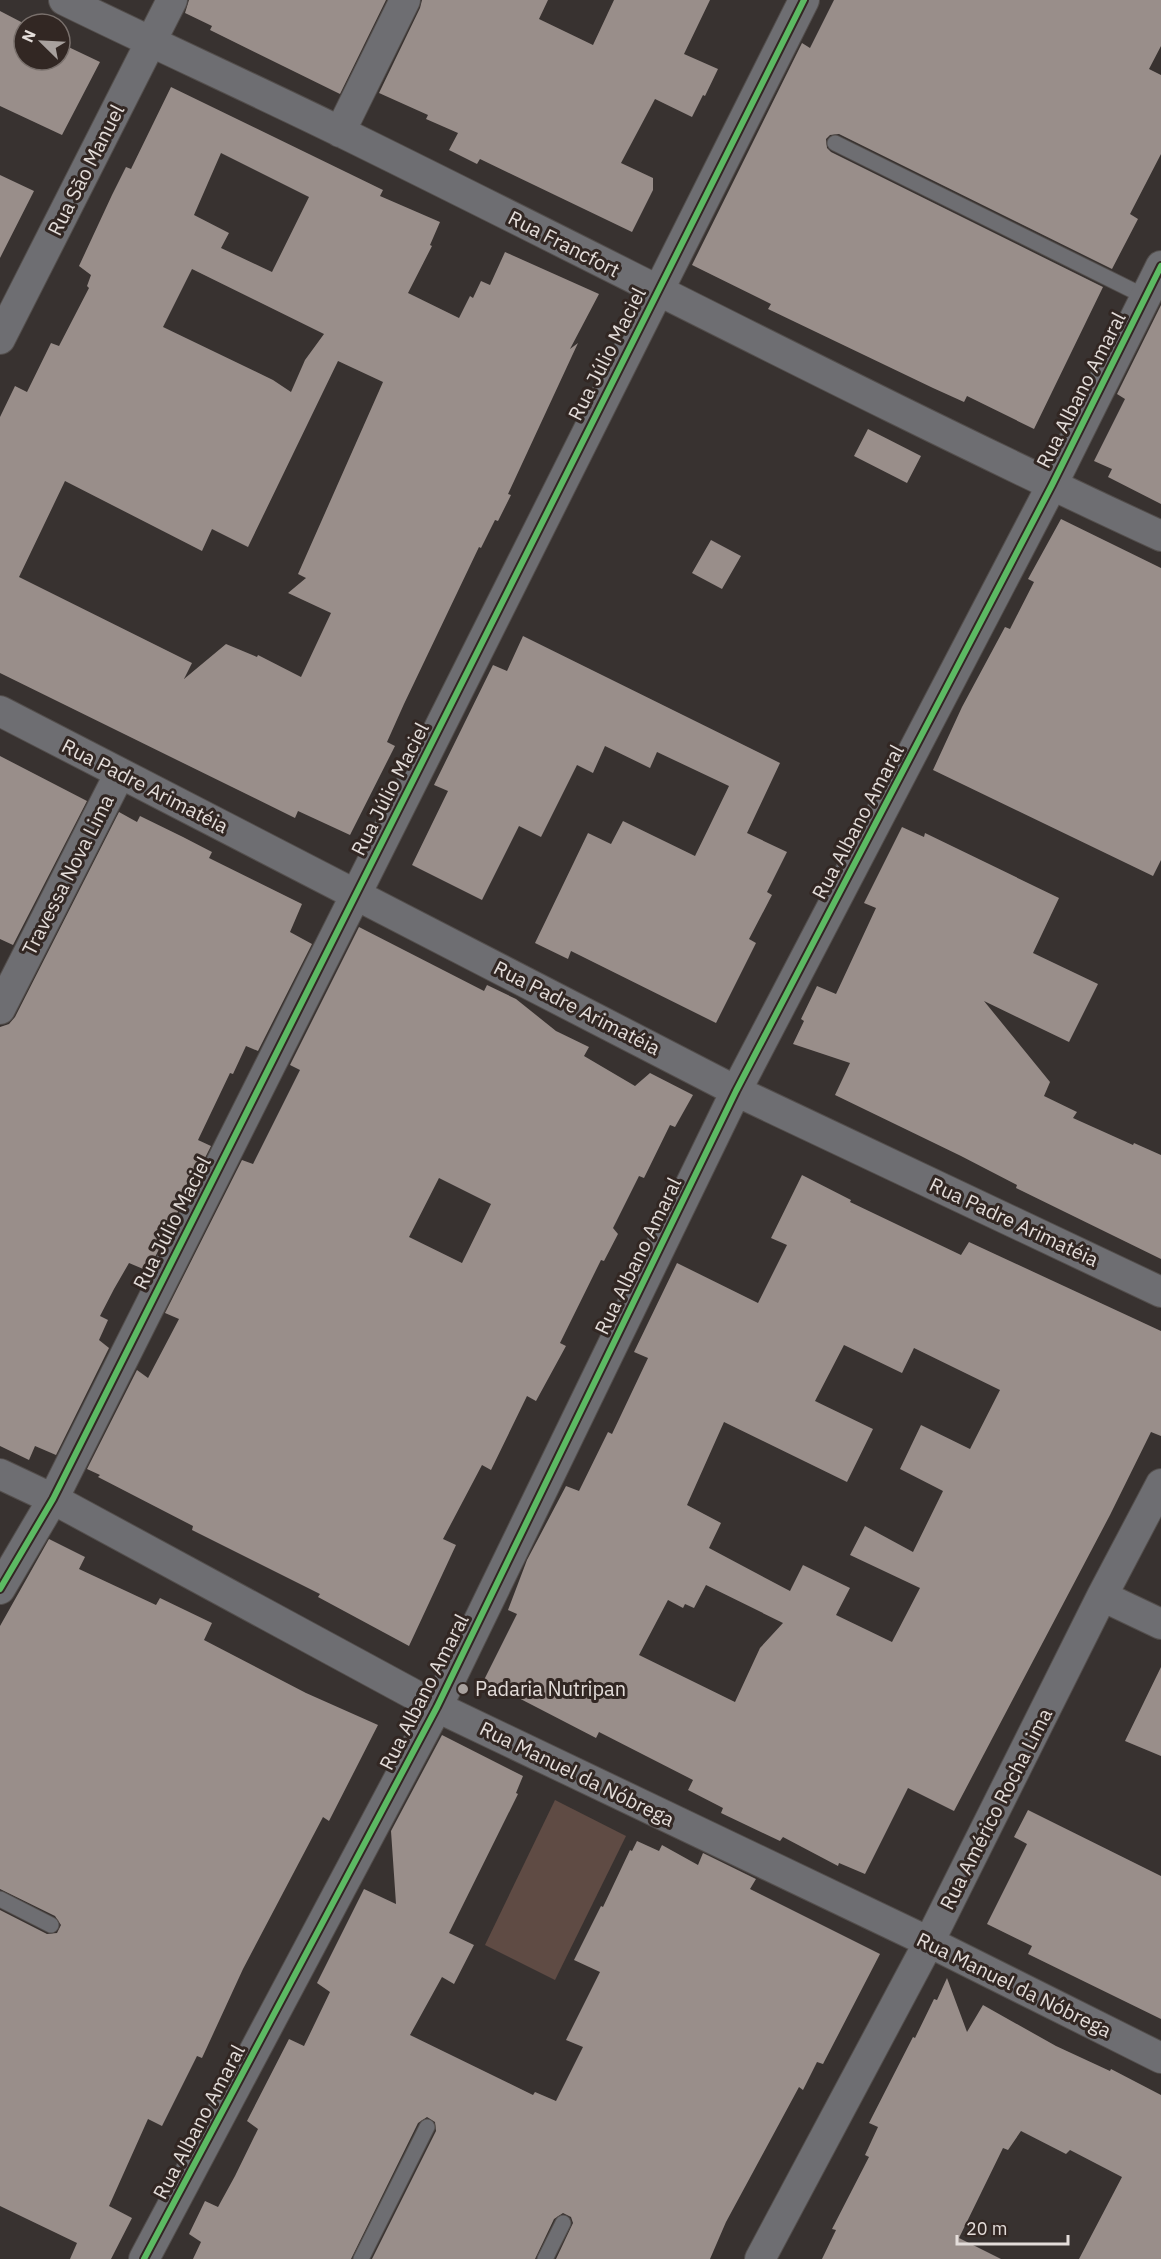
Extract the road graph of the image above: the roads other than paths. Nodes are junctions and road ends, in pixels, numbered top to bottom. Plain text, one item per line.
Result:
1 (64, 0) edge
2 (172, 0) edge
3 (405, 0) edge
4 (804, 0) edge
5 (150, 43) junction
6 (340, 132) junction
7 (835, 143) dead end
8 (1161, 266) edge
9 (656, 291) junction
10 (1146, 297) junction
11 (0, 339) edge
12 (1052, 485) junction
13 (1161, 536) edge
14 (0, 711) edge
15 (120, 773) junction
16 (356, 893) junction
17 (0, 1010) edge
18 (736, 1091) junction
19 (1161, 1292) edge
20 (0, 1474) edge
21 (1161, 1484) edge
22 (53, 1498) junction
23 (0, 1589) edge
24 (1102, 1596) junction
25 (1161, 1624) edge
26 (437, 1707) junction
27 (0, 1899) edge
28 (51, 1925) dead end
29 (929, 1942) junction
30 (1161, 2058) edge
31 (428, 2127) dead end
32 (563, 2223) dead end
33 (144, 2259) edge
34 (361, 2259) edge
35 (545, 2259) edge
36 (760, 2259) edge

1 - 5 street, Rua Francfort
2 - 5 street, Rua São Manuel
3 - 6 street
4 - 9 street, Rua Júlio Maciel
5 - 6 street, Rua Francfort
5 - 11 street, Rua São Manuel
6 - 9 street, Rua Francfort
7 - 10 lane
8 - 10 street, Rua Albano Amaral
9 - 12 street, Rua Francfort
9 - 16 street, Rua Júlio Maciel
10 - 12 street, Rua Albano Amaral
12 - 13 street, Rua Francfort
12 - 18 street, Rua Albano Amaral
14 - 15 street, Rua Padre Arimatéia
15 - 16 street, Rua Padre Arimatéia
15 - 17 street, Travessa Nova Lima
16 - 18 street, Rua Padre Arimatéia
16 - 22 street, Rua Júlio Maciel
18 - 19 street, Rua Padre Arimatéia
18 - 26 street, Rua Albano Amaral
20 - 22 street, Rua Manuel da Nóbrega
21 - 24 street, Rua Américo Rocha Lima
22 - 23 street, Rua Júlio Maciel
22 - 26 street, Rua Manuel da Nóbrega
24 - 25 street
24 - 29 street, Rua Américo Rocha Lima
26 - 29 street, Rua Manuel da Nóbrega
26 - 33 street, Rua Albano Amaral
27 - 28 lane
29 - 30 street, Rua Manuel da Nóbrega
29 - 36 street, Rua Américo Rocha Lima
31 - 34 lane
32 - 35 lane

